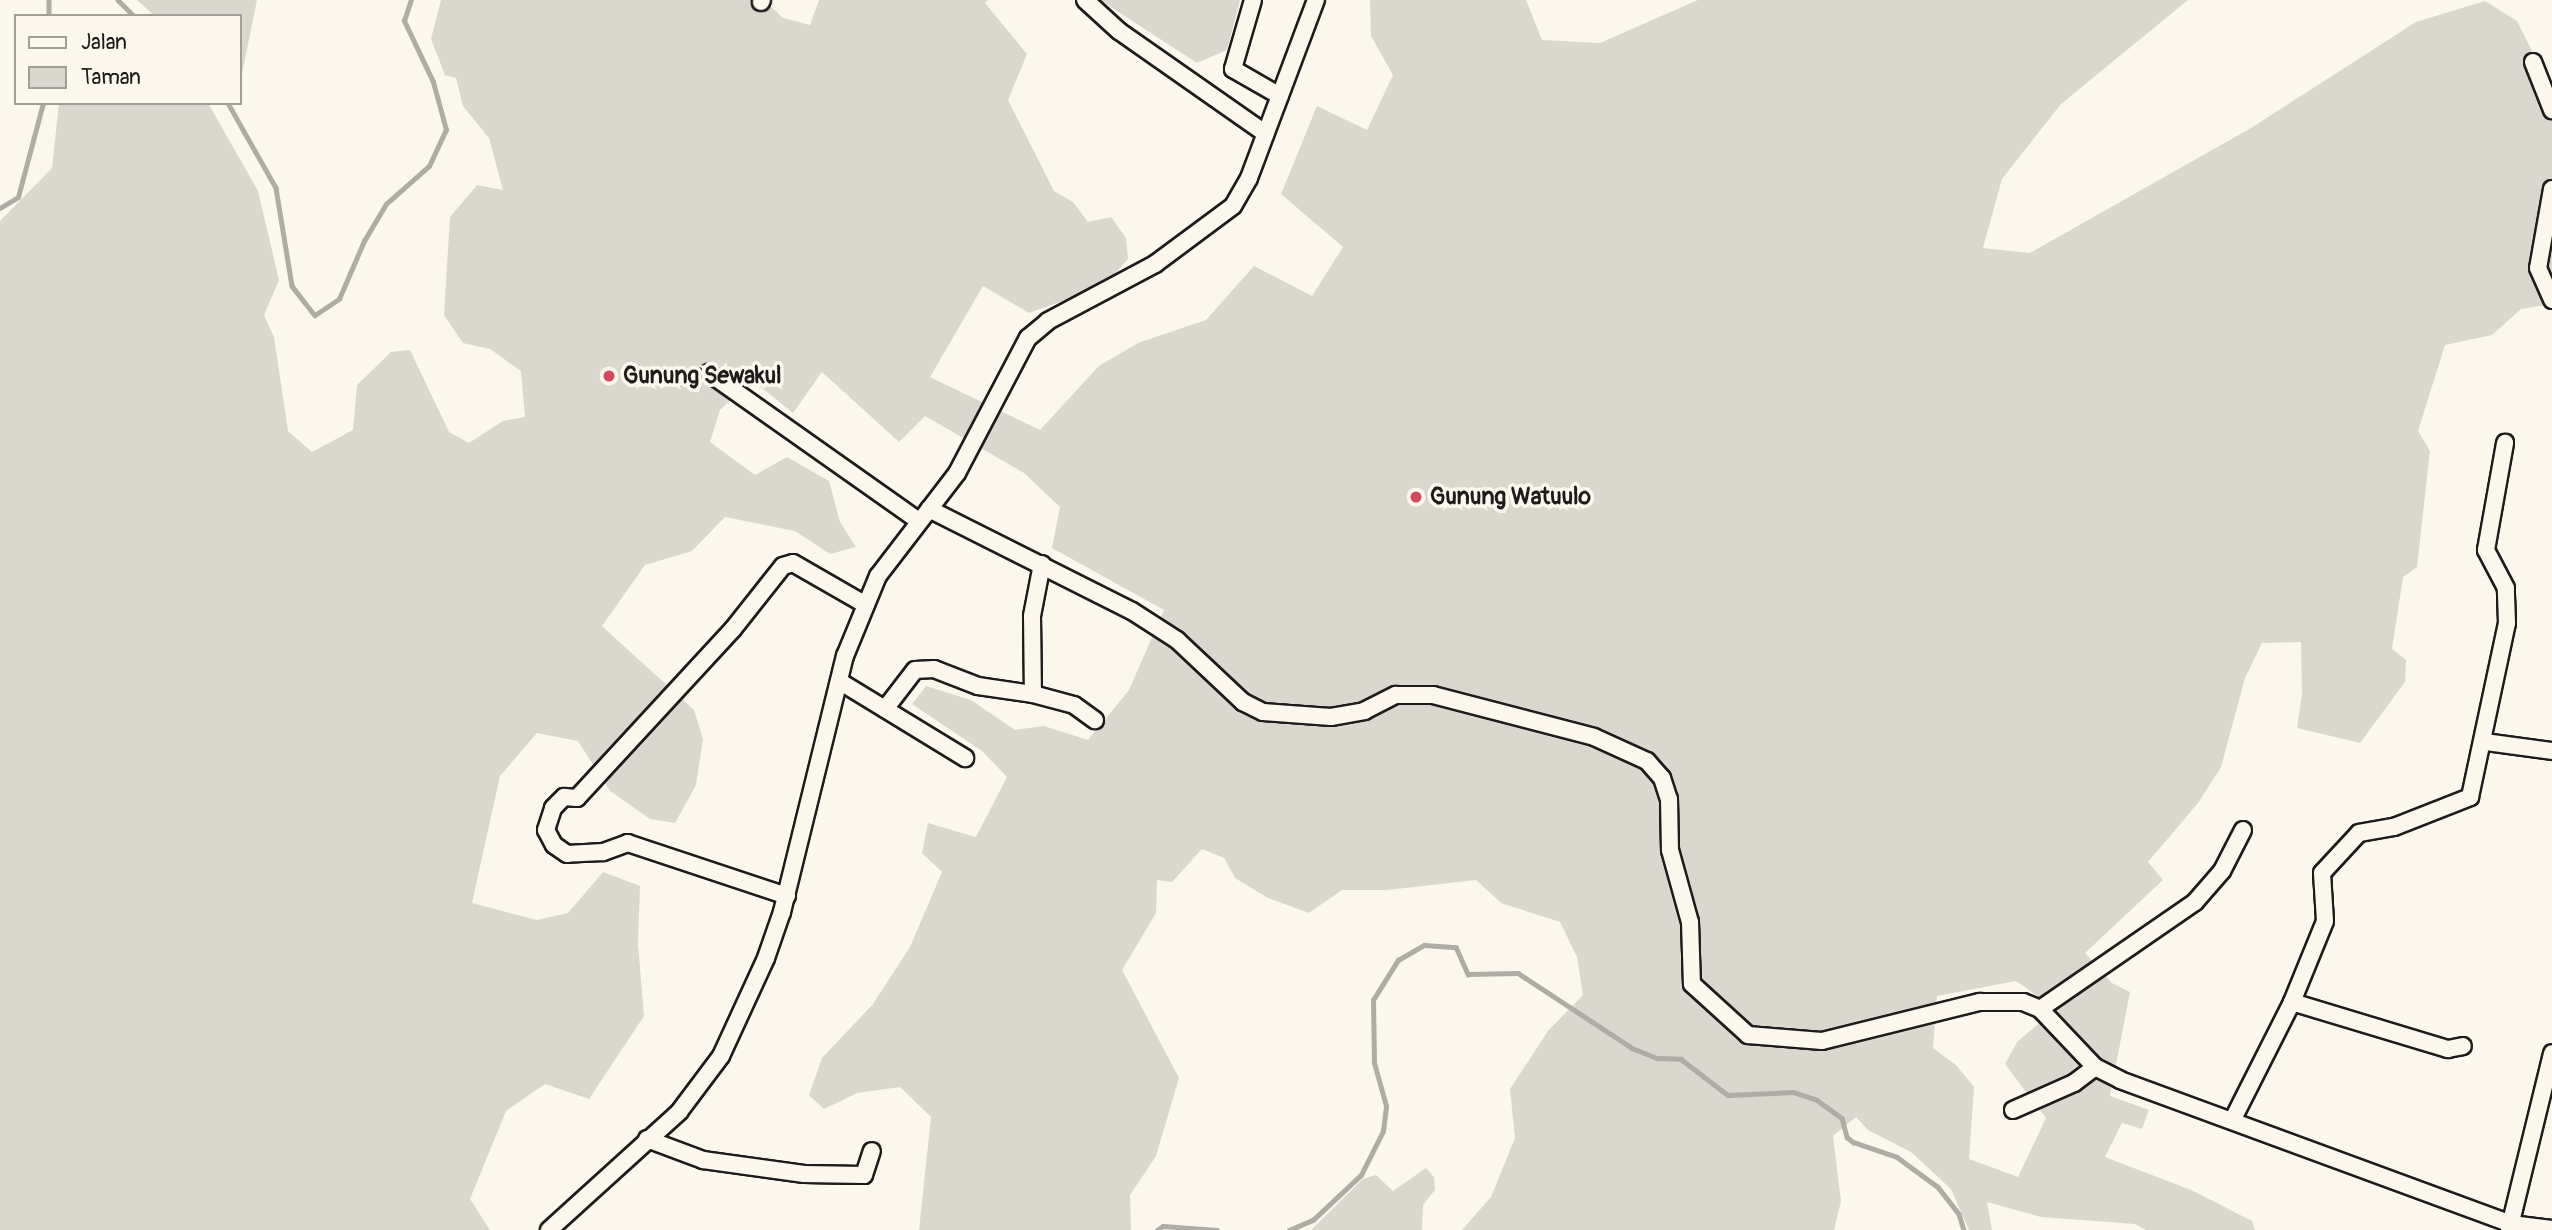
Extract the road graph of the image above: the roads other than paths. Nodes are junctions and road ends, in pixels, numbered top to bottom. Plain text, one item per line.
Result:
1 (1085, 0) edge
2 (1253, 0) edge
3 (1316, 0) edge
4 (2533, 62) dead end
5 (1280, 96) junction
6 (2552, 110) edge
7 (1266, 134) junction
8 (2552, 189) edge
9 (2552, 300) edge
10 (709, 373) dead end
11 (2505, 443) dead end
12 (924, 515) junction
13 (1042, 564) junction
14 (866, 605) junction
15 (839, 681) junction
16 (1033, 694) junction
17 (885, 709) junction
18 (1094, 720) dead end
19 (2485, 741) junction
20 (2552, 751) edge
21 (965, 758) dead end
22 (2243, 830) dead end
23 (787, 896) junction
24 (2292, 1002) junction
25 (2040, 1009) junction
26 (2463, 1046) dead end
27 (2552, 1053) edge
28 (2095, 1068) junction
29 (2012, 1110) dead end
30 (2233, 1119) junction
31 (647, 1139) junction
32 (872, 1151) dead end
33 (2510, 1227) edge
34 (2552, 1229) edge
35 (549, 1230) edge

1 - 7 street
2 - 5 street
3 - 5 street
4 - 6 street
5 - 7 street
7 - 12 street
8 - 9 street
10 - 12 street
11 - 19 street
12 - 13 street
12 - 14 street
13 - 16 street
13 - 25 street
14 - 15 street
14 - 23 street
15 - 17 street
15 - 23 street
16 - 17 street
16 - 18 street
17 - 21 street
19 - 20 street
19 - 24 street
22 - 25 street
23 - 31 street
24 - 26 street
24 - 30 street
25 - 28 street
27 - 33 street
28 - 29 street
28 - 30 street
30 - 33 street
31 - 32 street
31 - 35 street
33 - 34 street

